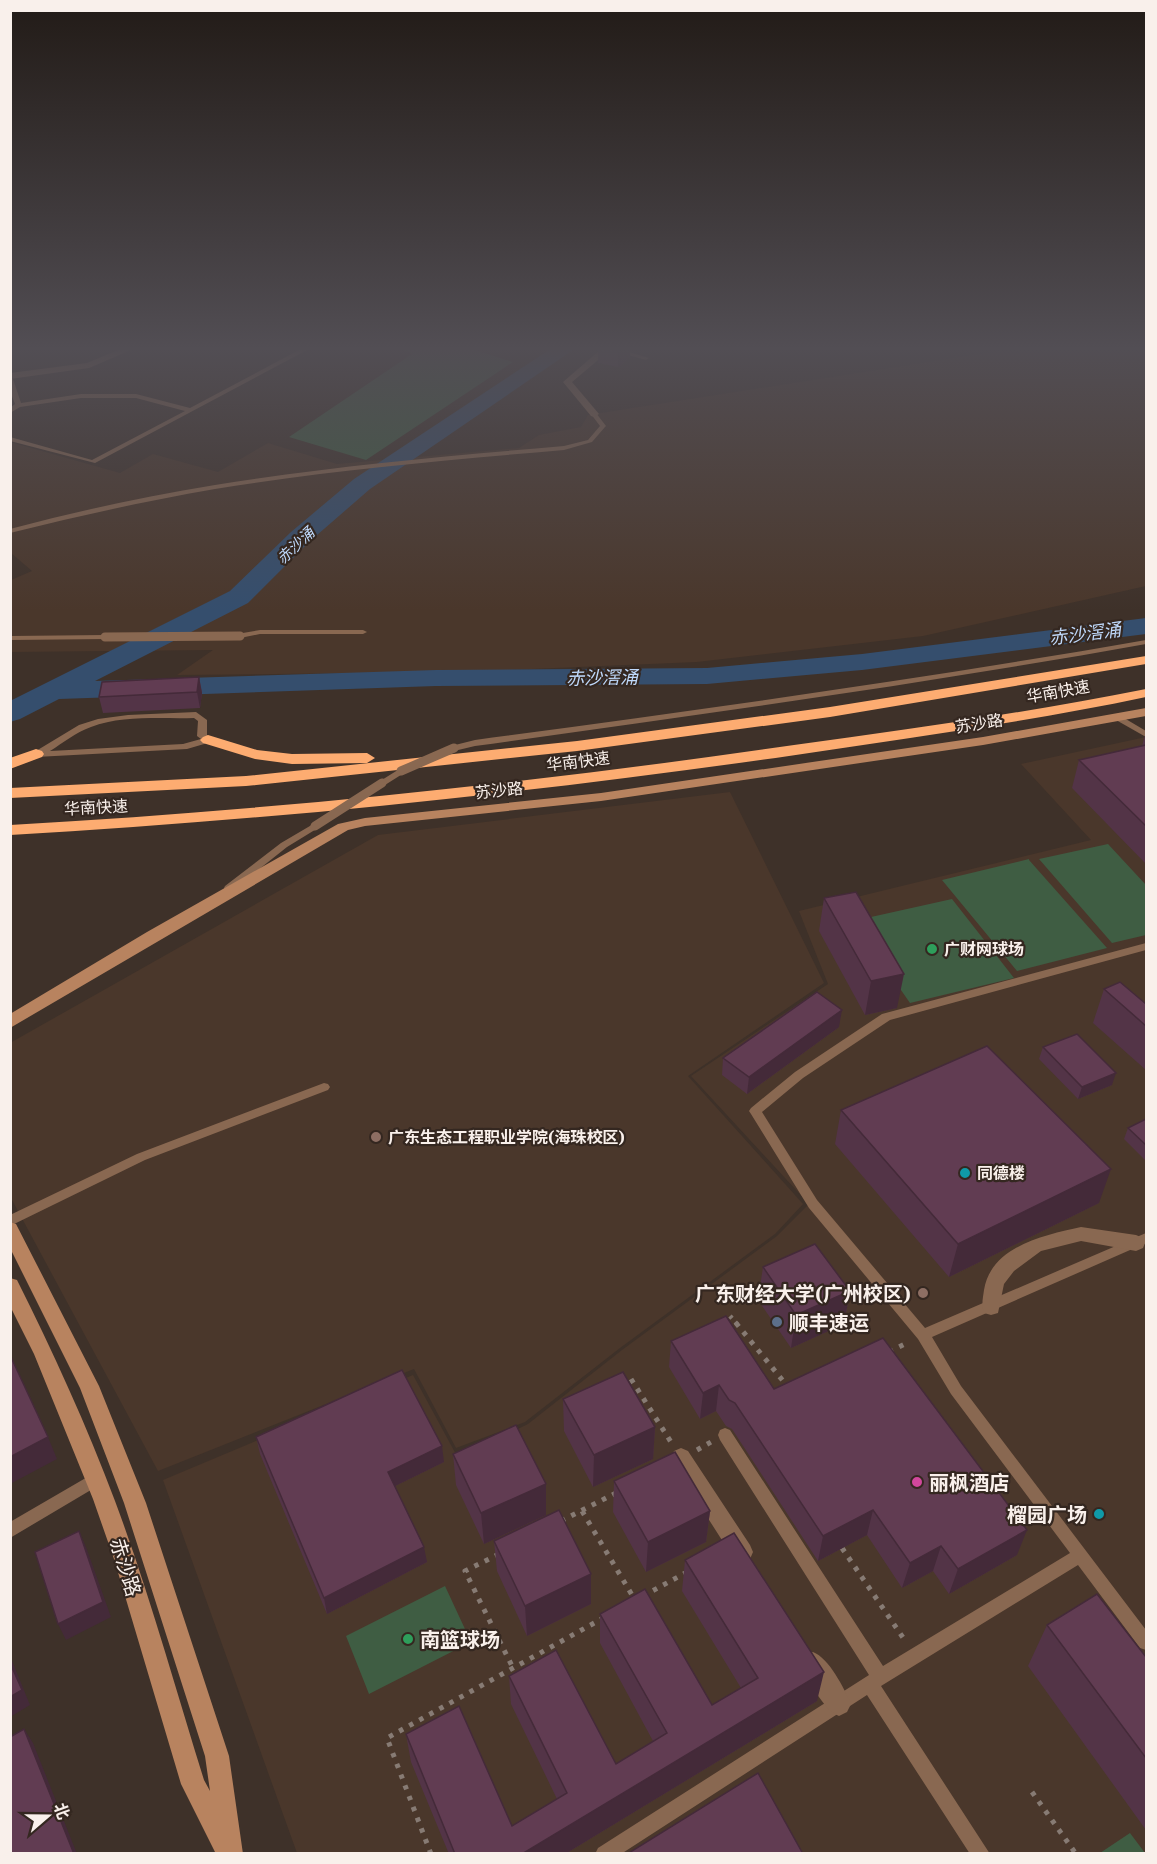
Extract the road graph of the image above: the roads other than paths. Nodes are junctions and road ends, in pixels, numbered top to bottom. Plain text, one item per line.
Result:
1 (139, 437) edge
2 (594, 437) edge
3 (10, 439) edge
4 (10, 531) edge
5 (363, 632) dead end
6 (10, 638) edge
7 (1146, 642) edge
8 (1146, 660) edge
9 (1146, 694) edge
10 (1146, 712) edge
11 (1119, 718) junction
12 (1146, 734) edge
13 (208, 740) junction
14 (531, 751) junction
15 (36, 754) junction
16 (10, 764) edge
17 (10, 793) edge
18 (10, 830) edge
19 (214, 899) junction
20 (1146, 947) edge
21 (10, 1022) edge
22 (324, 1087) dead end
23 (10, 1221) edge
24 (10, 1229) edge
25 (1141, 1241) edge
26 (10, 1286) edge
27 (991, 1307) junction
28 (924, 1335) junction
29 (725, 1435) road end
30 (681, 1458) edge
31 (96, 1479) junction
32 (10, 1531) edge
33 (1080, 1554) junction
34 (756, 1574) edge
35 (1146, 1642) edge
36 (800, 1644) edge
37 (875, 1680) junction
38 (839, 1704) junction
39 (230, 1854) edge
40 (604, 1854) edge
41 (981, 1854) edge

1 - 3 lane
2 - 4 lane
5 - 6 lane, bridge
7 - 19 lane, bridge
8 - 14 highway, 华南快速
9 - 18 highway, 华南快速
10 - 11 street, 苏沙路
11 - 12 lane
11 - 19 street, 苏沙路
13 - 14 highway
13 - 15 lane
13 - 15 lane
14 - 17 highway, 华南快速
15 - 16 highway
19 - 21 street, 苏沙路
20 - 28 lane
22 - 23 lane
24 - 39 street
25 - 27 lane
25 - 27 street
26 - 31 street, 赤沙路
27 - 28 lane
28 - 33 lane
29 - 37 lane
30 - 34 street
31 - 32 lane
31 - 39 street, 赤沙路
33 - 35 lane
33 - 37 lane
36 - 38 street
37 - 38 lane
37 - 41 lane
38 - 40 lane

